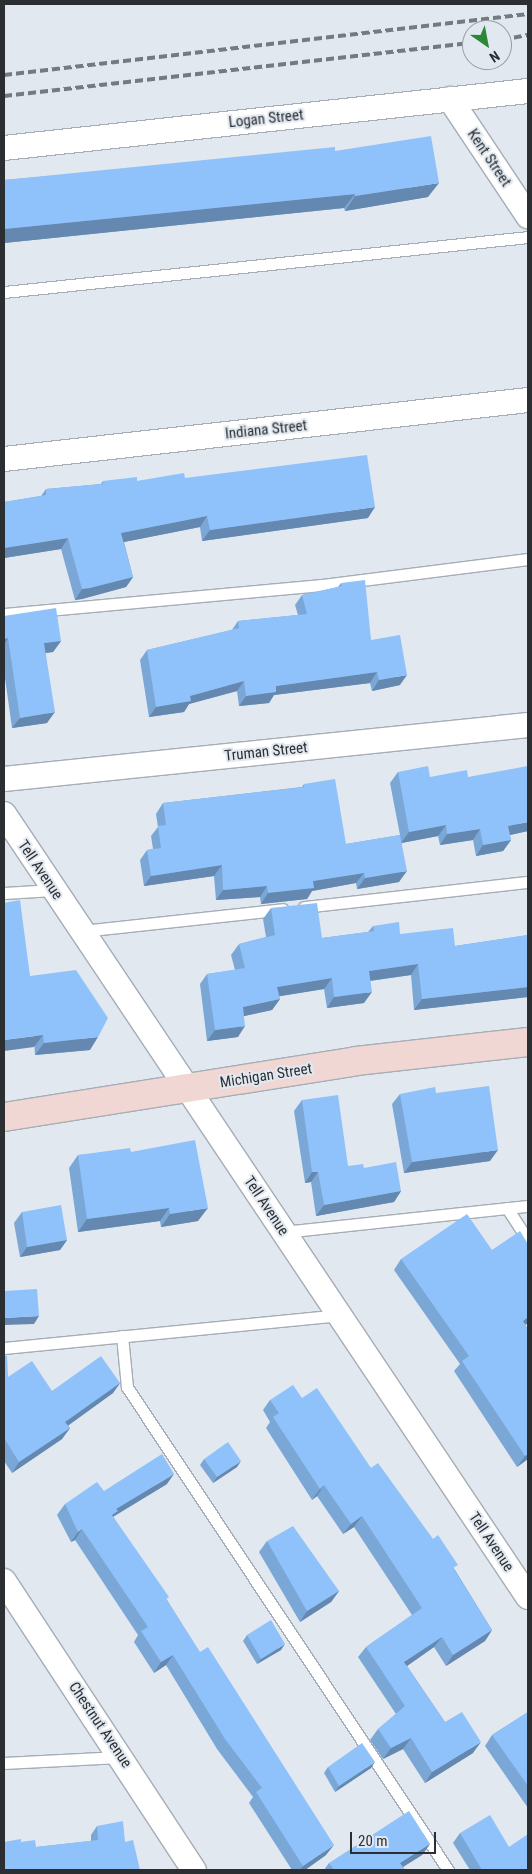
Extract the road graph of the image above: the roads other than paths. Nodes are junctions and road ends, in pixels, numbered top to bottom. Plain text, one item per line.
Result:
1 (528, 91) edge
2 (450, 99) junction
3 (4, 148) edge
4 (528, 216) edge
5 (528, 237) edge
6 (4, 292) edge
7 (528, 400) edge
8 (4, 459) edge
9 (528, 559) edge
10 (4, 614) edge
11 (528, 725) edge
12 (4, 779) edge
13 (4, 814) edge
14 (528, 882) edge
15 (53, 890) junction
16 (4, 893) edge
17 (82, 931) junction
18 (528, 1042) edge
19 (187, 1089) junction
20 (4, 1117) edge
21 (528, 1206) edge
22 (507, 1208) junction
23 (283, 1232) junction
24 (528, 1240) edge
25 (340, 1316) junction
26 (122, 1336) junction
27 (4, 1348) edge
28 (4, 1581) edge
29 (528, 1597) edge
30 (121, 1757) junction
31 (4, 1763) edge
32 (194, 1870) edge
33 (448, 1870) edge

1 - 2 street, Logan Street
2 - 3 street, Logan Street
2 - 4 street, Kent Street
5 - 6 lane
7 - 8 street, Indiana Street
9 - 10 lane
11 - 12 street, Truman Street
13 - 15 street, Tell Avenue
14 - 17 lane
15 - 16 lane
15 - 17 street, Tell Avenue
17 - 19 street, Tell Avenue
18 - 19 main road, Michigan Street
19 - 20 main road, Michigan Street
19 - 23 street, Tell Avenue
21 - 22 lane
22 - 23 lane
22 - 24 lane
23 - 25 street, Tell Avenue
25 - 26 lane
25 - 29 street, Tell Avenue
26 - 27 lane
26 - 33 lane
28 - 30 street, Chestnut Avenue
30 - 31 lane
30 - 32 street, Chestnut Avenue

